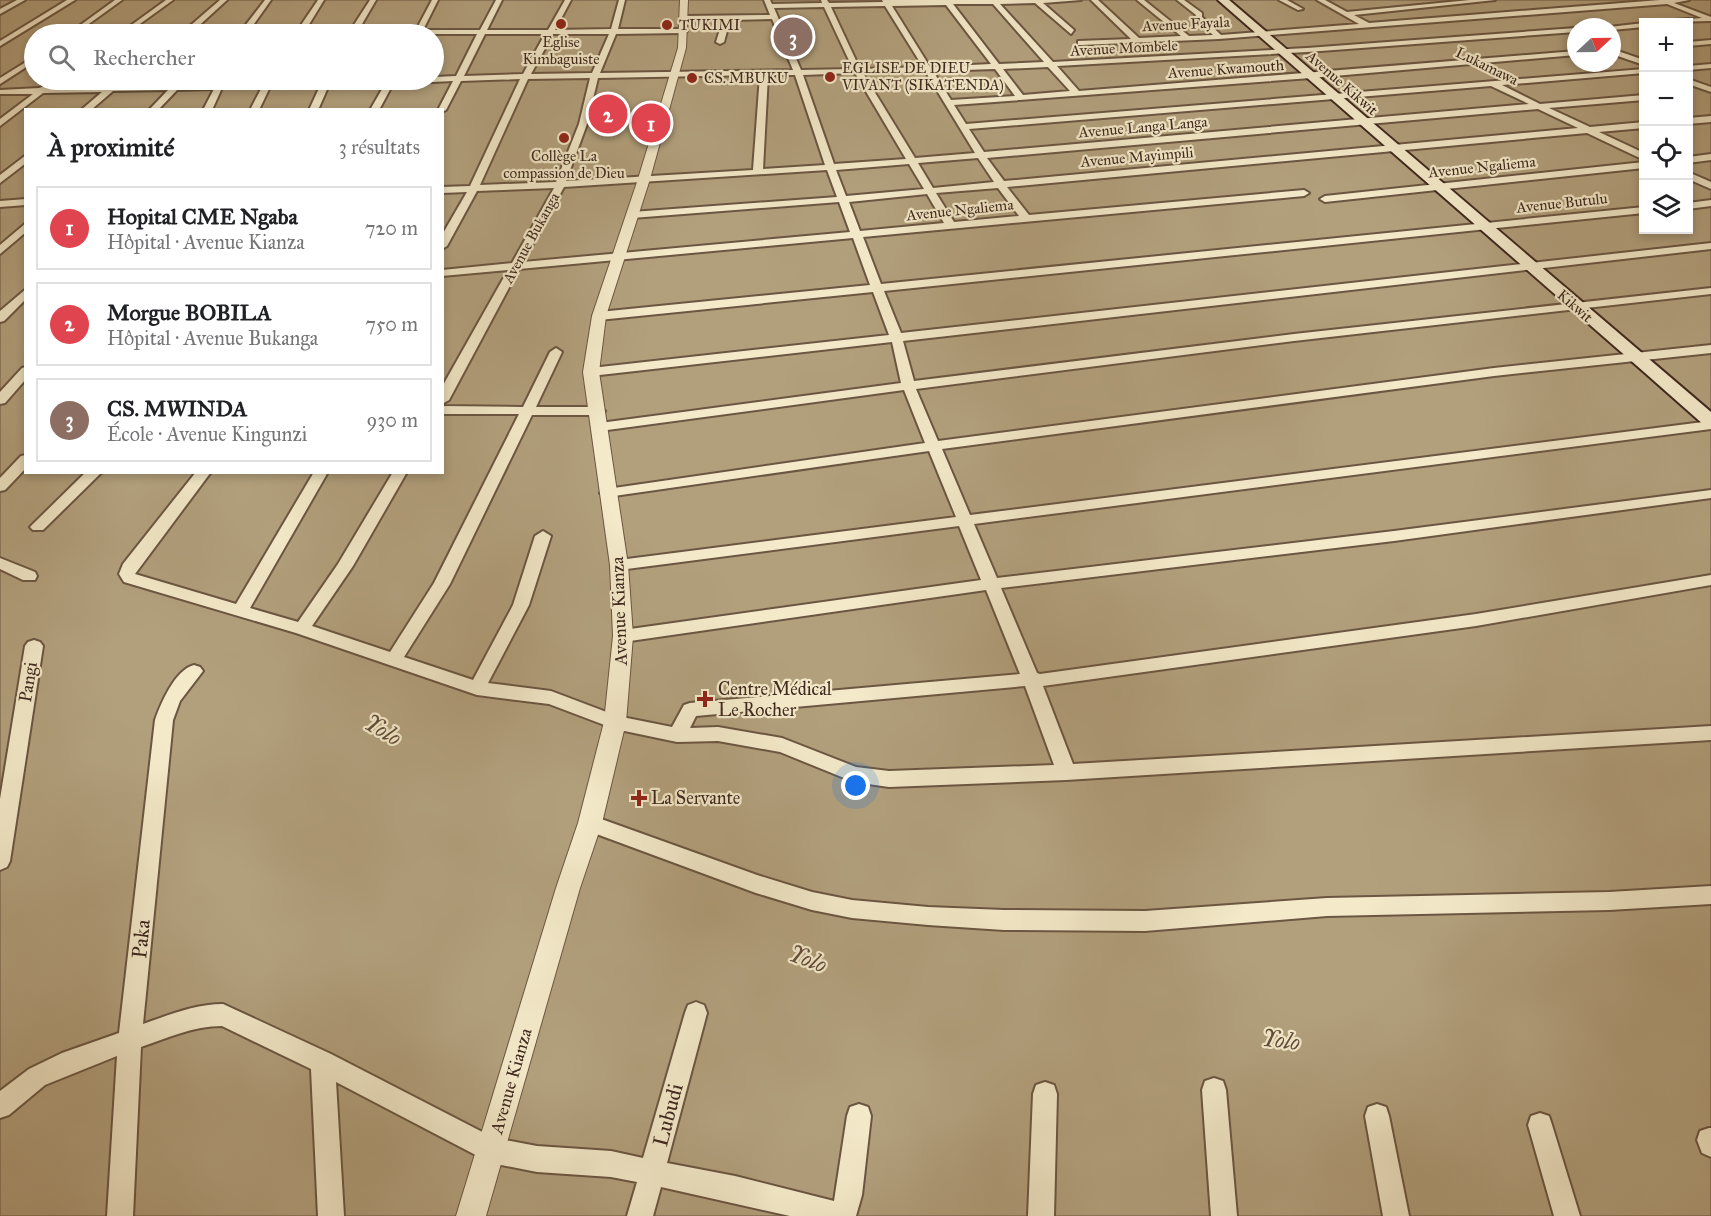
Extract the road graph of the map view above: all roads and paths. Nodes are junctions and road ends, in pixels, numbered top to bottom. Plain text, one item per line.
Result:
1 (22, 0) edge
2 (72, 0) edge
3 (119, 0) edge
4 (170, 0) edge
5 (224, 0) edge
6 (268, 0) edge
7 (321, 0) edge
8 (373, 0) edge
9 (435, 0) edge
10 (499, 0) edge
11 (568, 0) edge
12 (622, 0) edge
13 (684, 0) edge
14 (1037, 0) edge
15 (1078, 0) edge
16 (1094, 0) edge
17 (1140, 0) edge
18 (1180, 0) edge
19 (1223, 0) edge
20 (1282, 0) edge
21 (1320, 0) edge
22 (1492, 0) edge
23 (1686, 0) edge
24 (947, 1) edge
25 (993, 1) edge
26 (1484, 1) edge
27 (1660, 1) edge
28 (886, 2) edge
29 (769, 3) edge
30 (825, 3) edge
31 (1300, 9) dead end
32 (0, 12) edge
33 (1517, 13) junction
34 (1343, 14) junction
35 (772, 16) junction
36 (727, 17) junction
37 (684, 18) junction
38 (1711, 19) edge
39 (1693, 20) edge
40 (1536, 21) dead end
41 (33, 24) edge
42 (85, 24) edge
43 (136, 24) edge
44 (196, 24) edge
45 (250, 24) edge
46 (305, 24) edge
47 (358, 24) edge
48 (423, 24) edge
49 (1545, 24) dead end
50 (1639, 25) edge
51 (1368, 26) junction
52 (1621, 26) edge
53 (24, 30) edge
54 (551, 30) junction
55 (614, 30) junction
56 (484, 31) junction
57 (683, 31) junction
58 (1564, 31) junction
59 (1567, 31) edge
60 (444, 32) edge
61 (1071, 32) dead end
62 (1567, 32) edge
63 (1262, 33) junction
64 (24, 36) edge
65 (0, 37) edge
66 (12, 37) junction
67 (1219, 37) junction
68 (1187, 38) junction
69 (1137, 40) junction
70 (720, 42) dead end
71 (1711, 42) edge
72 (1082, 43) dead end
73 (0, 44) edge
74 (1406, 44) junction
75 (1693, 44) edge
76 (1633, 49) dead end
77 (1621, 50) edge
78 (1284, 52) junction
79 (1425, 52) dead end
80 (1567, 54) edge
81 (1621, 54) edge
82 (1434, 56) dead end
83 (1639, 61) edge
84 (1453, 64) junction
85 (1051, 65) junction
86 (24, 66) edge
87 (1711, 66) edge
88 (998, 67) junction
89 (1693, 68) edge
90 (927, 69) junction
91 (1639, 71) edge
92 (798, 72) junction
93 (858, 72) junction
94 (764, 74) junction
95 (673, 75) junction
96 (1311, 76) junction
97 (525, 77) junction
98 (594, 77) junction
99 (458, 79) junction
100 (444, 80) edge
101 (0, 82) edge
102 (1693, 83) edge
103 (1491, 84) junction
104 (42, 90) joint
105 (110, 90) edge
106 (172, 90) edge
107 (217, 90) edge
108 (264, 90) edge
109 (322, 90) edge
110 (385, 90) edge
111 (1711, 91) edge
112 (0, 92) edge
113 (1693, 93) edge
114 (1077, 94) junction
115 (1335, 97) junction
116 (1639, 97) edge
117 (1022, 99) junction
118 (949, 103) junction
119 (1538, 106) junction
120 (87, 108) edge
121 (155, 108) edge
122 (208, 108) edge
123 (255, 108) edge
124 (314, 108) edge
125 (375, 108) edge
126 (443, 108) edge
127 (1711, 119) edge
128 (1693, 121) edge
129 (1365, 122) junction
130 (0, 123) edge
131 (1639, 125) edge
132 (963, 127) junction
133 (1589, 130) junction
134 (1395, 149) junction
135 (1639, 155) edge
136 (979, 156) junction
137 (1711, 157) edge
138 (1693, 159) edge
139 (24, 160) edge
140 (912, 162) junction
141 (1639, 166) edge
142 (831, 169) junction
143 (758, 173) junction
144 (1693, 177) edge
145 (644, 179) junction
146 (0, 180) edge
147 (560, 185) junction
148 (998, 185) junction
149 (1711, 186) edge
150 (1442, 188) junction
151 (473, 189) junction
152 (444, 190) edge
153 (928, 191) junction
154 (1304, 193) dead end
155 (844, 199) junction
156 (1324, 199) dead end
157 (24, 202) edge
158 (1711, 203) edge
159 (0, 204) edge
160 (1693, 205) edge
161 (1639, 210) edge
162 (632, 215) junction
163 (1026, 218) junction
164 (1484, 225) junction
165 (951, 226) junction
166 (24, 228) edge
167 (857, 235) junction
168 (444, 242) edge
169 (1711, 246) edge
170 (0, 251) edge
171 (620, 255) junction
172 (1530, 266) junction
173 (515, 267) junction
174 (444, 273) edge
175 (879, 289) junction
176 (1711, 291) edge
177 (24, 294) edge
178 (1573, 305) junction
179 (24, 309) edge
180 (2, 313) edge
181 (599, 316) junction
182 (897, 339) junction
183 (1711, 349) edge
184 (556, 352) dead end
185 (1635, 356) junction
186 (591, 372) junction
187 (24, 373) edge
188 (908, 385) junction
189 (444, 396) edge
190 (0, 400) edge
191 (444, 410) edge
192 (528, 410) junction
193 (599, 419) junction
194 (1711, 423) edge
195 (933, 446) junction
196 (24, 461) edge
197 (93, 474) edge
198 (202, 474) edge
199 (320, 474) edge
200 (399, 474) edge
201 (0, 487) edge
202 (607, 493) junction
203 (1711, 494) edge
204 (963, 522) junction
205 (38, 527) dead end
206 (543, 536) dead end
207 (0, 563) edge
208 (620, 565) junction
209 (29, 576) dead end
210 (1711, 580) edge
211 (990, 584) junction
212 (241, 610) junction
213 (302, 629) junction
214 (623, 636) junction
215 (34, 646) dead end
216 (393, 659) junction
217 (194, 671) dead end
218 (1031, 679) junction
219 (477, 688) junction
220 (615, 722) junction
221 (1711, 733) edge
222 (677, 735) junction
223 (1066, 772) junction
224 (590, 823) junction
225 (0, 861) edge
226 (1711, 895) edge
227 (696, 1013) dead end
228 (130, 1039) junction
229 (323, 1062) junction
230 (1214, 1090) dead end
231 (1045, 1094) dead end
232 (0, 1106) edge
233 (859, 1116) dead end
234 (1377, 1116) dead end
235 (1540, 1125) dead end
236 (491, 1150) junction
237 (652, 1172) junction
238 (120, 1216) edge
239 (331, 1216) edge
240 (471, 1216) edge
241 (640, 1216) edge
242 (842, 1216) edge
243 (1041, 1216) edge
244 (1224, 1216) edge
245 (1396, 1216) edge
246 (1567, 1216) edge

1 - 32 street
2 - 41 street
3 - 42 street
4 - 43 street
5 - 44 street
6 - 45 street
7 - 46 street
8 - 47 street
9 - 48 street
10 - 56 street
11 - 54 street
12 - 55 street, Avenue Bukanga
13 - 37 street, Avenue Kianza
14 - 15 street
14 - 25 street
14 - 61 street
16 - 69 street
17 - 68 street
18 - 67 street
19 - 63 main road, Avenue Kikwit
20 - 31 street
21 - 34 street
22 - 26 street
23 - 27 street, Avenue Fayala
24 - 25 street
24 - 28 street
24 - 88 street
25 - 85 street
26 - 33 street
26 - 34 street
27 - 33 street, Avenue Fayala
27 - 38 street
28 - 30 street
28 - 90 street
29 - 30 street
29 - 35 street
30 - 93 street
33 - 40 street
33 - 51 street, Avenue Fayala
34 - 51 street
35 - 36 street
35 - 92 street
36 - 37 street
36 - 70 street
37 - 57 street, Avenue Kianza
38 - 39 street
49 - 58 street
50 - 52 street
51 - 63 street, Avenue Fayala
51 - 74 street
53 - 66 street
54 - 55 street
54 - 56 street
54 - 97 street
55 - 57 street
55 - 98 street, Avenue Bukanga
56 - 60 street
56 - 99 street
57 - 95 street, Avenue Kianza
58 - 59 street, Avenue Mombele
58 - 62 street
58 - 74 street, Avenue Mombele
63 - 67 street, Avenue Fayala
63 - 78 main road, Avenue Kikwit
64 - 66 street
65 - 66 street
66 - 73 street
67 - 68 street, Avenue Fayala
68 - 69 street, Avenue Fayala
69 - 72 street, Avenue Fayala
71 - 75 street
74 - 78 street, Avenue Mombele
74 - 79 street
76 - 77 street
78 - 85 street, Avenue Mombele
78 - 96 main road, Avenue Kikwit
80 - 84 street, Avenue Kwamouth
81 - 83 street
82 - 84 street, Lukamawa
84 - 96 street, Avenue Kwamouth
84 - 103 street, Lukamawa
85 - 88 street, Avenue Mombele
85 - 114 street
86 - 101 street
87 - 89 street
88 - 90 street, Avenue Mombele
88 - 117 street
90 - 93 street, Avenue Mombele
90 - 118 street
91 - 103 street
92 - 93 street, Avenue Mombele
92 - 94 street, Avenue Mombele
92 - 142 street
93 - 140 street
94 - 95 street, Avenue Mombele
94 - 143 street
95 - 98 street, Avenue Mombele
95 - 145 street, Avenue Kianza
96 - 114 street, Avenue Kwamouth
96 - 115 main road, Avenue Kikwit
97 - 98 street, Avenue Mombele
97 - 99 street, Avenue Mombele
97 - 151 street
98 - 147 street, Avenue Bukanga
99 - 100 street, Avenue Mombele
99 - 126 street
102 - 111 street
103 - 115 street
103 - 119 street, Lukamawa
104 - 112 street, Avenue Mombele
104 - 130 street
105 - 120 street
106 - 121 street
107 - 122 street
108 - 123 street
109 - 124 street
110 - 125 street
111 - 113 street
114 - 117 street, Avenue Kwamouth
115 - 129 main road, Avenue Kikwit
115 - 132 street
116 - 119 street, Avenue Langa Langa
117 - 118 street, Avenue Kwamouth
118 - 132 street
119 - 129 street, Avenue Langa Langa
119 - 133 street, Lukamawa
127 - 128 street
129 - 134 main road, Avenue Kikwit
129 - 136 street, Avenue Langa Langa
131 - 133 street, Avenue Mayimpili
132 - 136 street
133 - 134 street, Avenue Mayimpili
133 - 135 street, Lukamawa
134 - 148 street, Avenue Mayimpili
134 - 150 main road, Avenue Kikwit
136 - 140 street, Avenue Langa Langa
136 - 148 street
137 - 138 street
139 - 146 street
140 - 142 street, Avenue Langa Langa
140 - 153 street
141 - 150 street, Avenue Ngaliema
142 - 143 street, Avenue Langa Langa
142 - 155 street
143 - 145 street, Avenue Langa Langa
144 - 149 street
145 - 147 street, Avenue Langa Langa
145 - 162 street, Avenue Kianza
147 - 151 street, Avenue Langa Langa
147 - 173 street, Avenue Bukanga
148 - 153 street, Avenue Mayimpili
148 - 163 street
150 - 156 street, Avenue Ngaliema
150 - 164 main road, Kikwit
151 - 152 street, Avenue Langa Langa
151 - 168 street
153 - 155 street, Avenue Mayimpili
153 - 165 street
154 - 163 street, Avenue Ngaliema
155 - 162 street, Avenue Mayimpili
155 - 167 street
157 - 159 street
158 - 160 street
161 - 164 street, Avenue Butulu
162 - 171 street, Avenue Kianza
163 - 165 street, Avenue Ngaliema
164 - 172 main road, Kikwit
164 - 175 street, Avenue Butulu
165 - 167 street, Avenue Ngaliema
166 - 170 street
167 - 171 street, Avenue Ngaliema
167 - 175 street
169 - 172 street
171 - 173 street, Avenue Ngaliema
171 - 181 street, Avenue Kianza
172 - 178 main road, Kikwit
172 - 182 street
173 - 174 street, Avenue Ngaliema
173 - 189 street, Avenue Bukanga
175 - 181 street, Avenue Butulu
175 - 182 street
176 - 178 street
177 - 180 street
178 - 185 main road, Kikwit
178 - 188 street
179 - 180 street
181 - 186 street, Avenue Kianza
182 - 186 street
182 - 188 street
183 - 185 street
184 - 192 street
185 - 194 main road, Kikwit
185 - 195 street
186 - 193 street, Avenue Kianza
187 - 190 street
188 - 193 street
188 - 195 street
191 - 192 street
192 - 193 street
192 - 216 street
193 - 202 street, Avenue Kianza
194 - 204 street
195 - 202 street
195 - 204 street
196 - 201 street
197 - 205 street
198 - 212 street
199 - 212 street
200 - 213 street
202 - 208 street, Avenue Kianza
203 - 211 street
204 - 208 street
204 - 211 street
206 - 219 street
207 - 209 street
208 - 214 street, Avenue Kianza
210 - 218 street
211 - 214 street
211 - 218 street
212 - 213 street
213 - 216 street
214 - 220 street, Avenue Kianza
215 - 225 street, Pangi
216 - 219 street
217 - 228 street, Paka
218 - 222 street
218 - 223 street
219 - 220 street
220 - 222 street
220 - 224 street, Avenue Kianza
221 - 223 street
222 - 223 street
224 - 226 street
224 - 236 street, Avenue Kianza
227 - 237 street, Lubudi
228 - 229 street
228 - 232 street
228 - 238 street, Paka
229 - 236 street
229 - 239 street
230 - 244 street
231 - 243 street
233 - 242 street
234 - 245 street
235 - 246 street
236 - 237 street
236 - 240 street, Avenue Kianza
237 - 241 street, Lubudi
237 - 242 street

